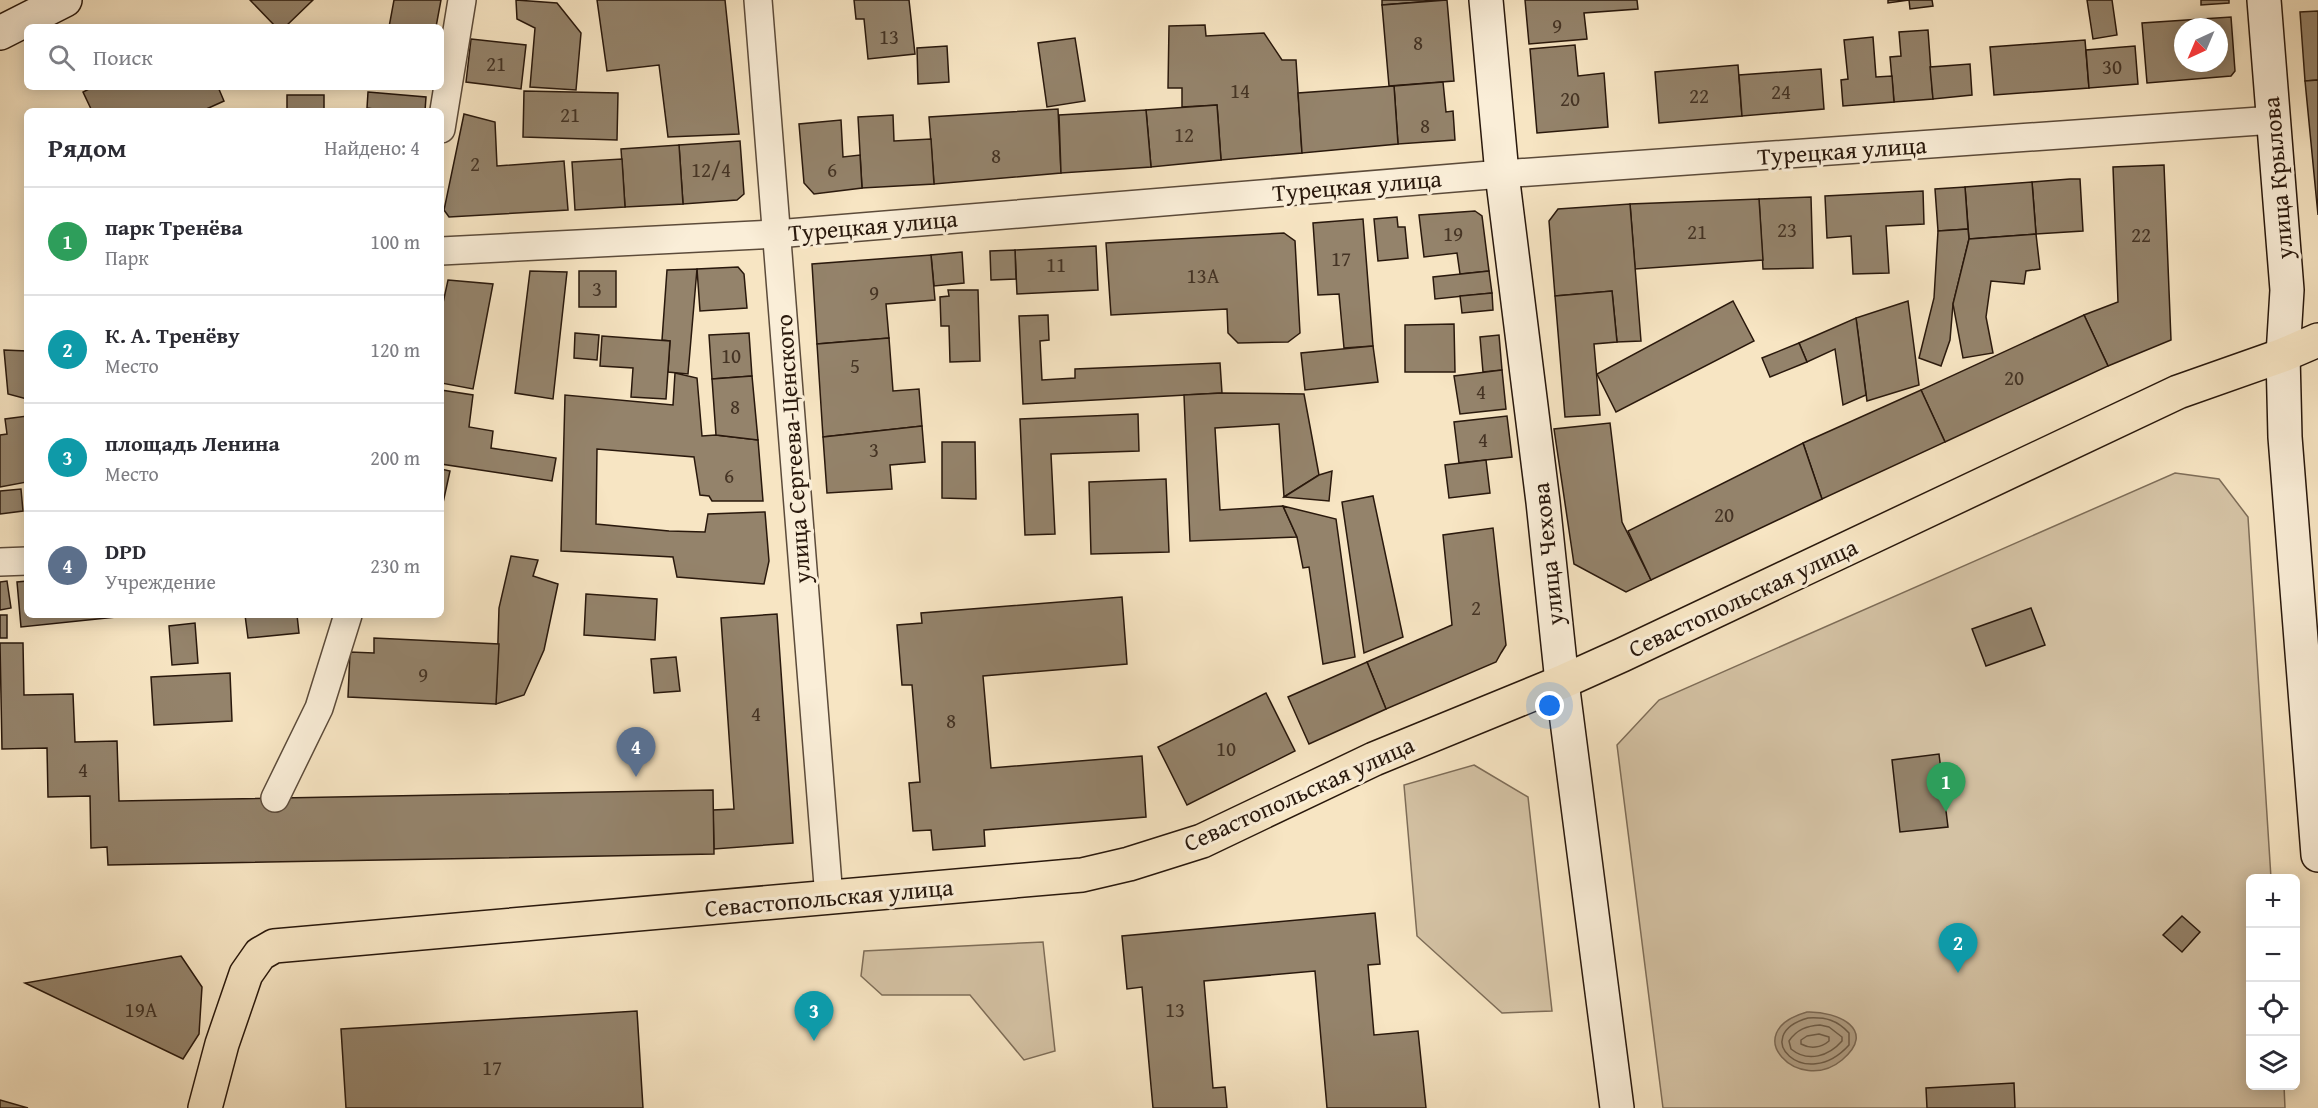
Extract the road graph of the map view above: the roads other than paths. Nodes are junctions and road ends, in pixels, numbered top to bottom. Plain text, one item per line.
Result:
1 (65, 0) edge
2 (462, 0) edge
3 (758, 0) edge
4 (1486, 0) edge
5 (2264, 0) edge
6 (0, 33) edge
7 (444, 111) edge
8 (2274, 120) junction
9 (1502, 174) junction
10 (776, 234) junction
11 (444, 251) edge
12 (2318, 340) edge
13 (2283, 355) junction
14 (24, 561) edge
15 (0, 562) edge
16 (347, 618) edge
17 (1562, 682) junction
18 (275, 798) dead end
19 (2318, 855) edge
20 (829, 898) junction
21 (205, 1108) edge
22 (1617, 1108) edge

1 - 6 main road
2 - 7 street
3 - 10 street, улица Сергеева-Ценского
4 - 9 main road, улица Чехова
5 - 8 main road, улица Крылова
8 - 9 street, Турецкая улица
8 - 13 main road, улица Крылова
9 - 10 street, Турецкая улица
9 - 17 main road, улица Чехова
10 - 11 street, Турецкая улица
10 - 20 street, улица Сергеева-Ценского
12 - 13 main road, Севастопольская улица
13 - 17 main road, Севастопольская улица
13 - 19 main road, улица Крылова
14 - 15 street
16 - 18 street
17 - 20 main road, Севастопольская улица
17 - 22 main road, улица Чехова
20 - 21 main road, Севастопольская улица

